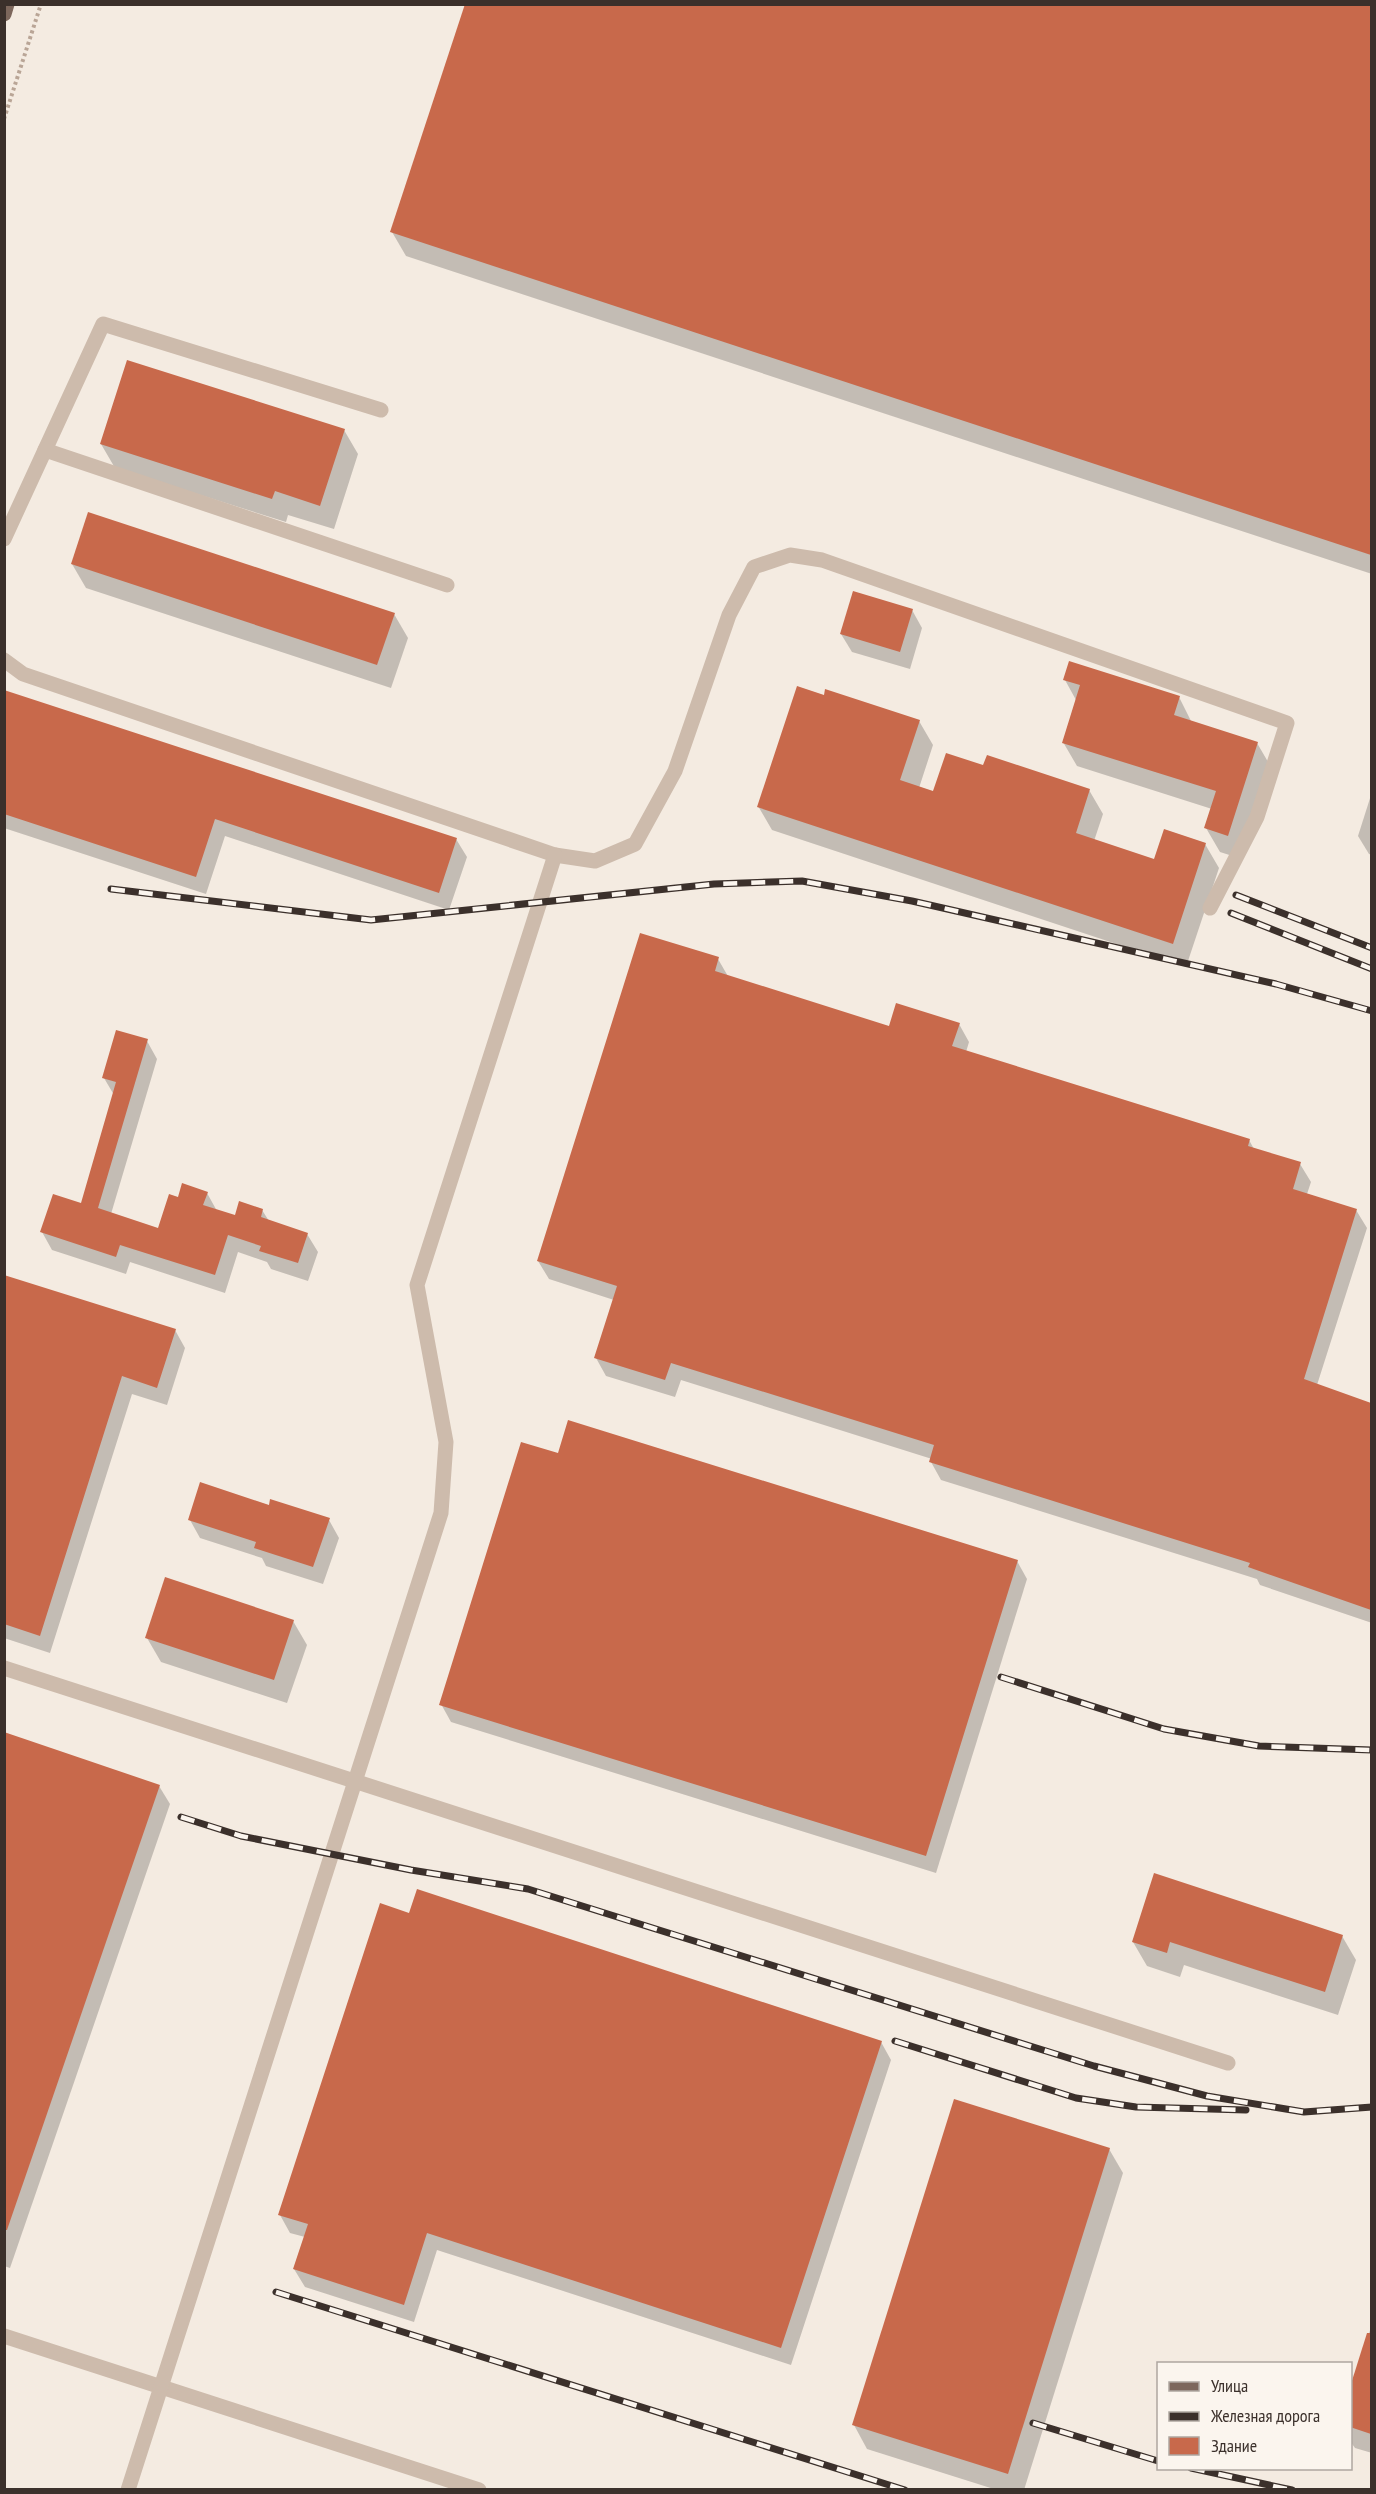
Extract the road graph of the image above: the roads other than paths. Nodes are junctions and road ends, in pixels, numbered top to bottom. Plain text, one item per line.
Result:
1 (8, 4) edge
2 (4, 14) edge
3 (381, 410) dead end
4 (45, 450) junction
5 (4, 539) edge
6 (447, 585) dead end
7 (4, 660) edge
8 (555, 855) junction
9 (1210, 908) dead end
10 (4, 1668) edge
11 (354, 1781) junction
12 (1228, 2063) dead end
13 (4, 2336) edge
14 (160, 2387) junction
15 (128, 2490) edge
16 (479, 2490) edge

1 - 2 main road
3 - 4 lane
4 - 5 lane
4 - 6 lane
7 - 8 lane
8 - 9 lane
8 - 11 lane
10 - 11 lane
11 - 12 lane
11 - 14 lane
13 - 14 lane
14 - 15 lane
14 - 16 lane

